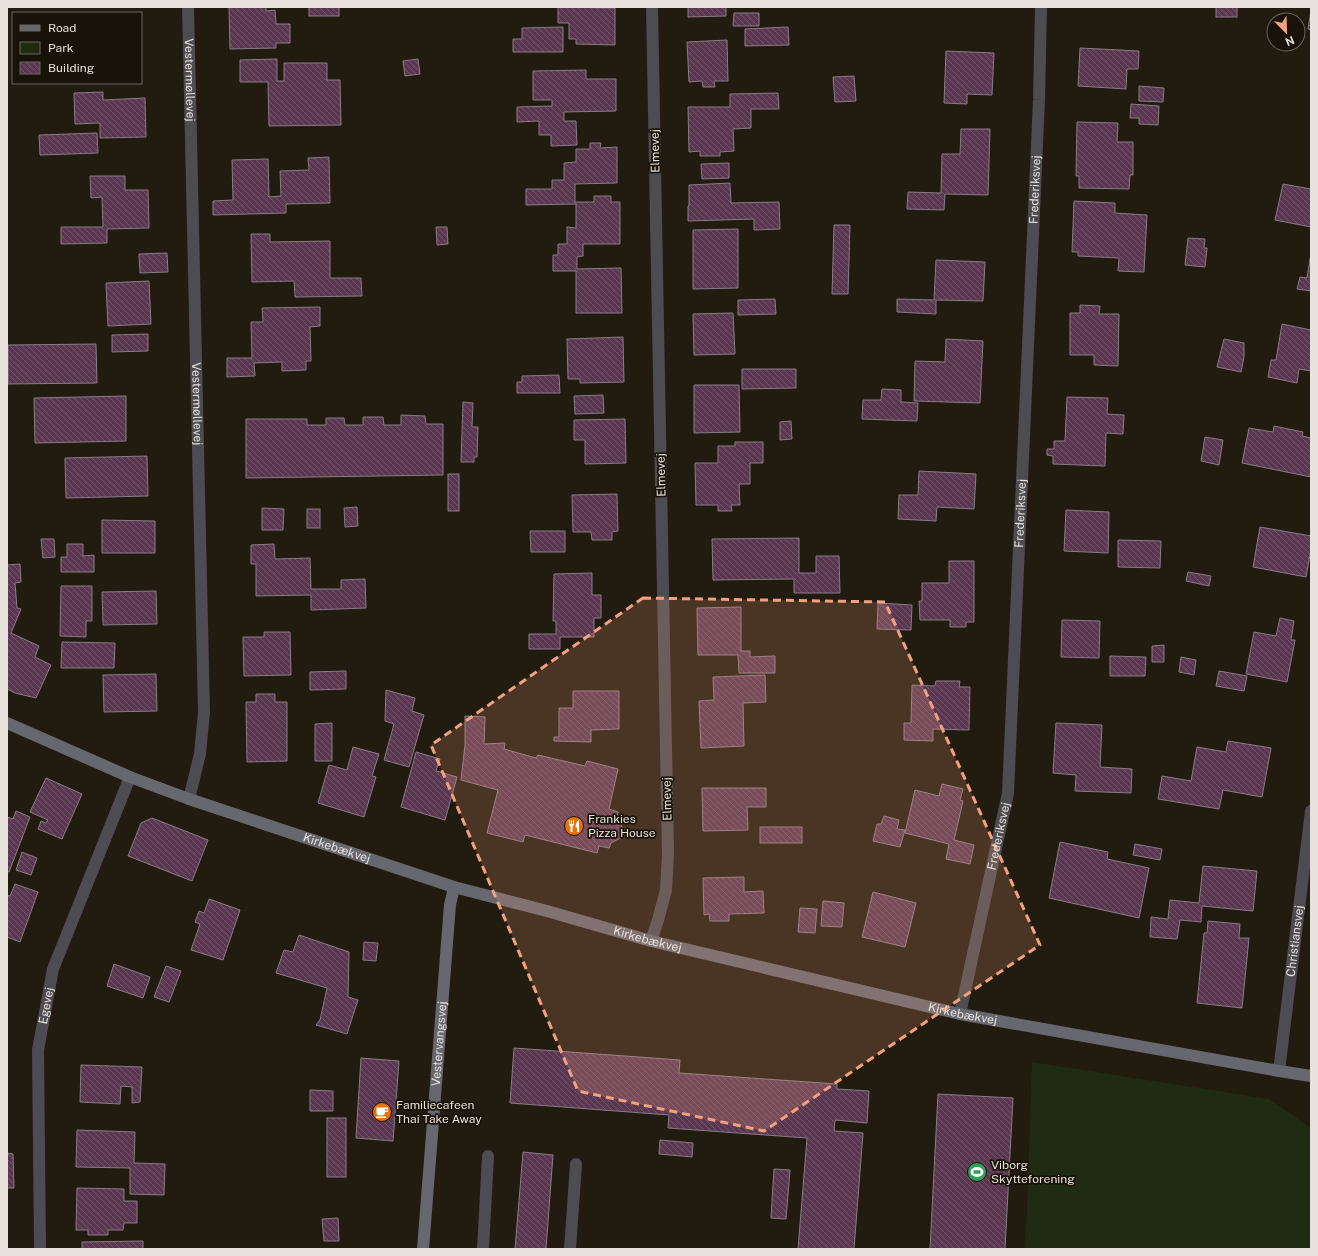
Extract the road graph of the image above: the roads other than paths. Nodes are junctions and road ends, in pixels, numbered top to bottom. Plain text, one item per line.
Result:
1 (188, 7) edge
2 (652, 7) edge
3 (1041, 7) edge
4 (7, 724) edge
5 (130, 778) junction
6 (189, 799) junction
7 (1311, 811) edge
8 (454, 887) junction
9 (650, 941) junction
10 (960, 1014) junction
11 (1279, 1071) junction
12 (1311, 1076) edge
13 (488, 1156) dead end
14 (576, 1164) dead end
15 (40, 1249) edge
16 (423, 1249) edge
17 (483, 1249) edge
18 (570, 1249) edge

1 - 6 street, Vestermøllevej
2 - 9 street, Elmevej
3 - 10 street, Frederiksvej
4 - 5 street, Kirkebækvej
5 - 6 street, Kirkebækvej
5 - 15 street, Egevej
6 - 8 street, Kirkebækvej
7 - 11 street, Christiansvej
8 - 9 street, Kirkebækvej
8 - 16 street, Vestervangsvej
9 - 10 street, Kirkebækvej
10 - 11 street, Kirkebækvej
11 - 12 street, Kirkebækvej
13 - 17 street
14 - 18 street

